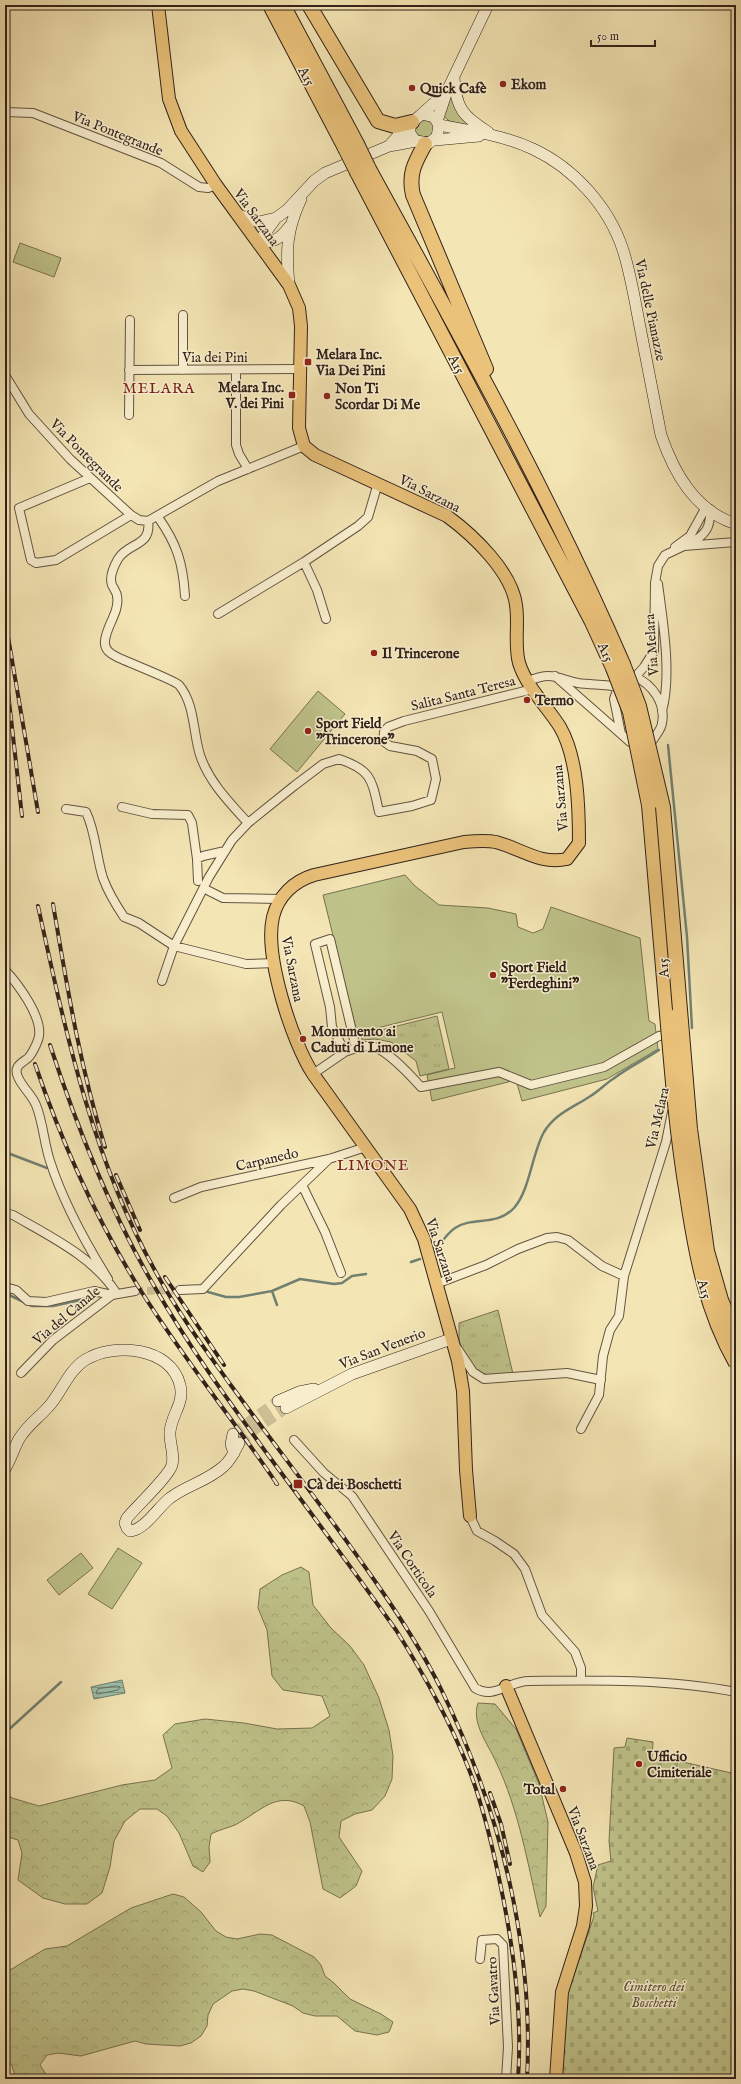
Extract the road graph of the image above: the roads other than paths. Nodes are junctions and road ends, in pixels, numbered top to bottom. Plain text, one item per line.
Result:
1 (158, 5) edge
2 (270, 5) edge
3 (283, 5) edge
4 (290, 5) edge
5 (309, 5) edge
6 (488, 5) edge
7 (312, 59) junction
8 (454, 78) junction
9 (447, 91) junction
10 (5, 112) edge
11 (414, 122) junction
12 (438, 123) junction
13 (494, 135) junction
14 (425, 142) junction
15 (351, 146) junction
16 (389, 146) junction
17 (362, 169) junction
18 (216, 185) junction
19 (304, 191) junction
20 (238, 215) junction
21 (276, 218) junction
22 (290, 226) junction
23 (258, 243) junction
24 (289, 285) junction
25 (184, 315) dead end
26 (130, 320) dead end
27 (300, 369) junction
28 (129, 370) junction
29 (183, 370) junction
30 (236, 370) junction
31 (5, 375) edge
32 (129, 415) dead end
33 (510, 429) junction
34 (304, 446) junction
35 (248, 469) junction
36 (90, 478) junction
37 (378, 483) junction
38 (708, 508) junction
39 (131, 516) junction
40 (158, 517) junction
41 (148, 521) junction
42 (736, 524) edge
43 (736, 542) edge
44 (684, 546) junction
45 (670, 551) junction
46 (304, 562) junction
47 (657, 573) junction
48 (185, 596) dead end
49 (218, 614) dead end
50 (326, 619) dead end
51 (598, 620) junction
52 (618, 666) junction
53 (554, 676) junction
54 (635, 676) junction
55 (530, 685) junction
56 (618, 687) junction
57 (661, 714) junction
58 (621, 734) junction
59 (653, 740) junction
60 (630, 742) junction
61 (650, 775) junction
62 (122, 807) dead end
63 (66, 809) dead end
64 (248, 823) junction
65 (225, 851) junction
66 (197, 859) junction
67 (198, 881) dead end
68 (209, 890) dead end
69 (281, 899) junction
70 (174, 946) junction
71 (275, 963) junction
72 (5, 970) edge
73 (162, 982) dead end
74 (674, 1033) junction
75 (356, 1048) junction
76 (345, 1052) junction
77 (313, 1074) junction
78 (366, 1147) junction
79 (329, 1159) junction
80 (302, 1187) junction
81 (174, 1198) dead end
82 (5, 1213) edge
83 (341, 1273) dead end
84 (624, 1276) junction
85 (108, 1279) junction
86 (436, 1284) junction
87 (5, 1288) edge
88 (180, 1290) tunnel mouth
89 (135, 1291) tunnel mouth
90 (114, 1294) junction
91 (736, 1335) edge
92 (451, 1338) junction
93 (736, 1363) edge
94 (21, 1373) dead end
95 (601, 1380) junction
96 (282, 1404) tunnel mouth
97 (581, 1429) dead end
98 (236, 1438) tunnel mouth
99 (294, 1440) dead end
100 (5, 1469) edge
101 (470, 1516) joint
102 (581, 1680) junction
103 (506, 1686) junction
104 (736, 1692) edge
105 (480, 1959) dead end
106 (506, 2079) edge
107 (556, 2079) edge

1 - 18 main road, Via Sarzana
2 - 15 highway, A15
3 - 7 highway, A15
4 - 7 highway
5 - 11 highway
6 - 8 street, Via delle Pianazze
7 - 15 highway, A15
8 - 9 street, Via delle Pianazze
8 - 13 street, Via delle Pianazze
9 - 11 street, Via delle Pianazze
9 - 12 street, Via delle Pianazze
10 - 18 street, Via Pontegrande
11 - 12 street
11 - 14 street
11 - 16 street, Via delle Pianazze
12 - 13 street, Via delle Pianazze
12 - 14 street
13 - 14 street, Via delle Pianazze
13 - 38 street, Via delle Pianazze
14 - 16 street, Via delle Pianazze
14 - 33 highway
15 - 17 highway, A15, bridge
16 - 19 street, Via delle Pianazze
17 - 33 highway, A15
17 - 51 highway, A15
18 - 20 main road, Via Sarzana
19 - 21 street, Via delle Pianazze
19 - 22 street, Via delle Pianazze
20 - 21 street
20 - 23 main road, Via Sarzana
21 - 23 street, Via delle Pianazze
22 - 23 street, Via delle Pianazze
22 - 24 street, Via delle Pianazze
23 - 24 main road, Via Sarzana
24 - 27 main road, Via Sarzana
25 - 29 street
26 - 28 street
27 - 30 street, Via dei Pini
27 - 34 main road, Via Sarzana
28 - 29 street, Via dei Pini
28 - 32 street
29 - 30 street, Via dei Pini
30 - 35 street
31 - 36 street, Via Pontegrande
33 - 51 highway, A15
34 - 35 street
34 - 37 main road, Via Sarzana
35 - 40 street
36 - 39 street, Via Pontegrande
36 - 39 street
37 - 46 street
37 - 55 main road, Via Sarzana
38 - 42 street, Via delle Pianazze
38 - 44 street
38 - 45 street, Via Melara
39 - 41 street, Via Pontegrande
40 - 41 street
40 - 48 street
41 - 64 street
43 - 44 street
44 - 45 street
45 - 47 street, Via Melara
46 - 49 street
46 - 50 street
47 - 54 street, Via Melara
47 - 57 street, Via Melara
51 - 52 highway, A15 / A15
52 - 91 highway, A15 / A15, bridge
52 - 93 highway, A15 / A15, bridge
53 - 55 street
53 - 56 street
53 - 58 street
54 - 56 street
54 - 57 street
55 - 64 street, Salita Santa Teresa
55 - 69 main road, Via Sarzana
56 - 58 street
57 - 59 street
58 - 60 street
59 - 60 street
59 - 61 street, Via Melara
60 - 61 street, Via Melara
61 - 74 street, Via Melara
62 - 66 street
63 - 70 street
64 - 65 street
65 - 66 street
65 - 70 street
66 - 67 street
68 - 69 street
69 - 71 main road, Via Sarzana
70 - 71 street
70 - 73 street
71 - 77 main road, Via Sarzana
72 - 85 street
74 - 75 street
74 - 84 street, Via Melara
75 - 76 street
75 - 76 street
76 - 77 street
77 - 78 main road, Via Sarzana
78 - 79 street, Carpanedo
78 - 86 main road, Via Sarzana
79 - 80 street
79 - 81 street, Carpanedo
80 - 83 street
80 - 88 street
82 - 85 street
84 - 86 street
84 - 95 street, Via Melara
85 - 90 street
86 - 92 main road, Via Sarzana
87 - 90 street
89 - 90 street, Via del Canale
90 - 94 street, Via del Canale
92 - 95 street
92 - 96 street, Via San Venerio
92 - 101 main road, Via Sarzana
95 - 97 street, Via Melara
98 - 100 street
99 - 103 street, Via Corticola
101 - 102 street
102 - 103 street, Via Corticola
102 - 104 street, Via Corticola
103 - 107 main road, Via Sarzana
105 - 106 street, Via Gavatro

